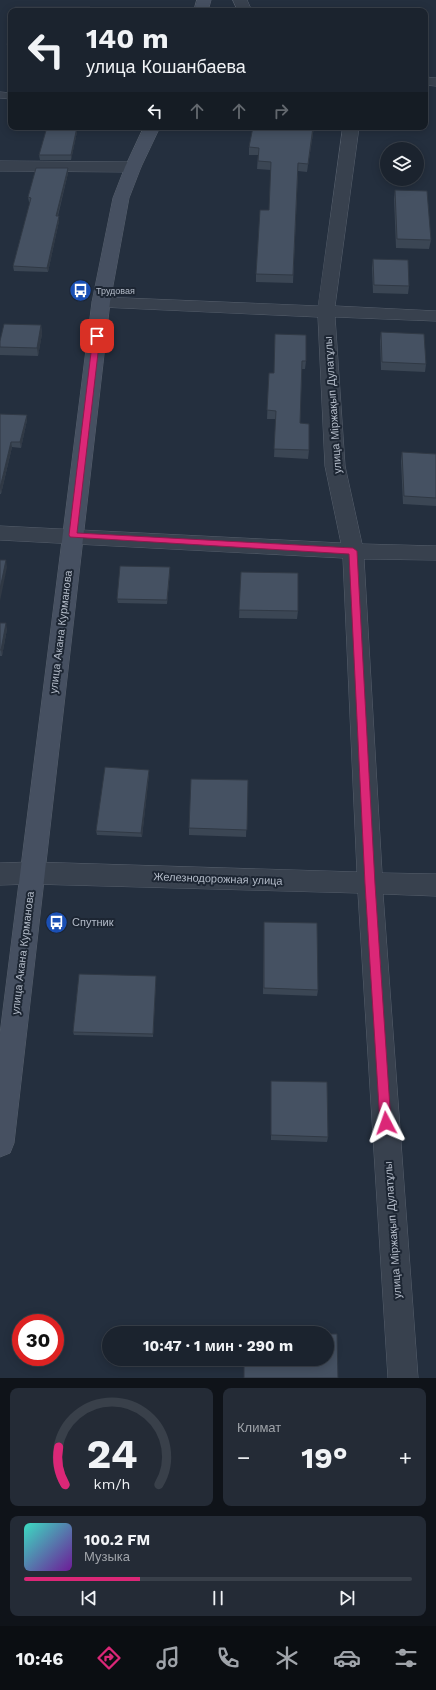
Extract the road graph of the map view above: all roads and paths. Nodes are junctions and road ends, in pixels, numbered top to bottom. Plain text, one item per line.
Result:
1 (151, 130) edge
2 (351, 130) edge
3 (0, 166) edge
4 (133, 167) junction
5 (101, 302) junction
6 (326, 312) junction
7 (436, 316) edge
8 (0, 533) edge
9 (73, 535) junction
10 (353, 551) junction
11 (436, 553) edge
12 (32, 873) junction
13 (0, 874) edge
14 (370, 884) junction
15 (436, 885) edge
16 (0, 1143) edge
17 (403, 1378) edge

1 - 4 main road, улица Акана Курманова
2 - 6 street, улица Міржақып Дулатұлы
3 - 4 street
4 - 5 main road, улица Акана Курманова
5 - 6 street
5 - 9 main road, улица Акана Курманова
6 - 7 street
6 - 10 street, улица Міржақып Дулатұлы
8 - 9 street
9 - 10 street
9 - 12 main road, улица Акана Курманова
10 - 11 street
10 - 14 street, улица Міржақып Дулатұлы
12 - 13 street, Железнодорожная улица
12 - 14 street, Железнодорожная улица
12 - 16 main road, улица Акана Курманова
14 - 15 street, Железнодорожная улица
14 - 17 street, улица Міржақып Дулатұлы

